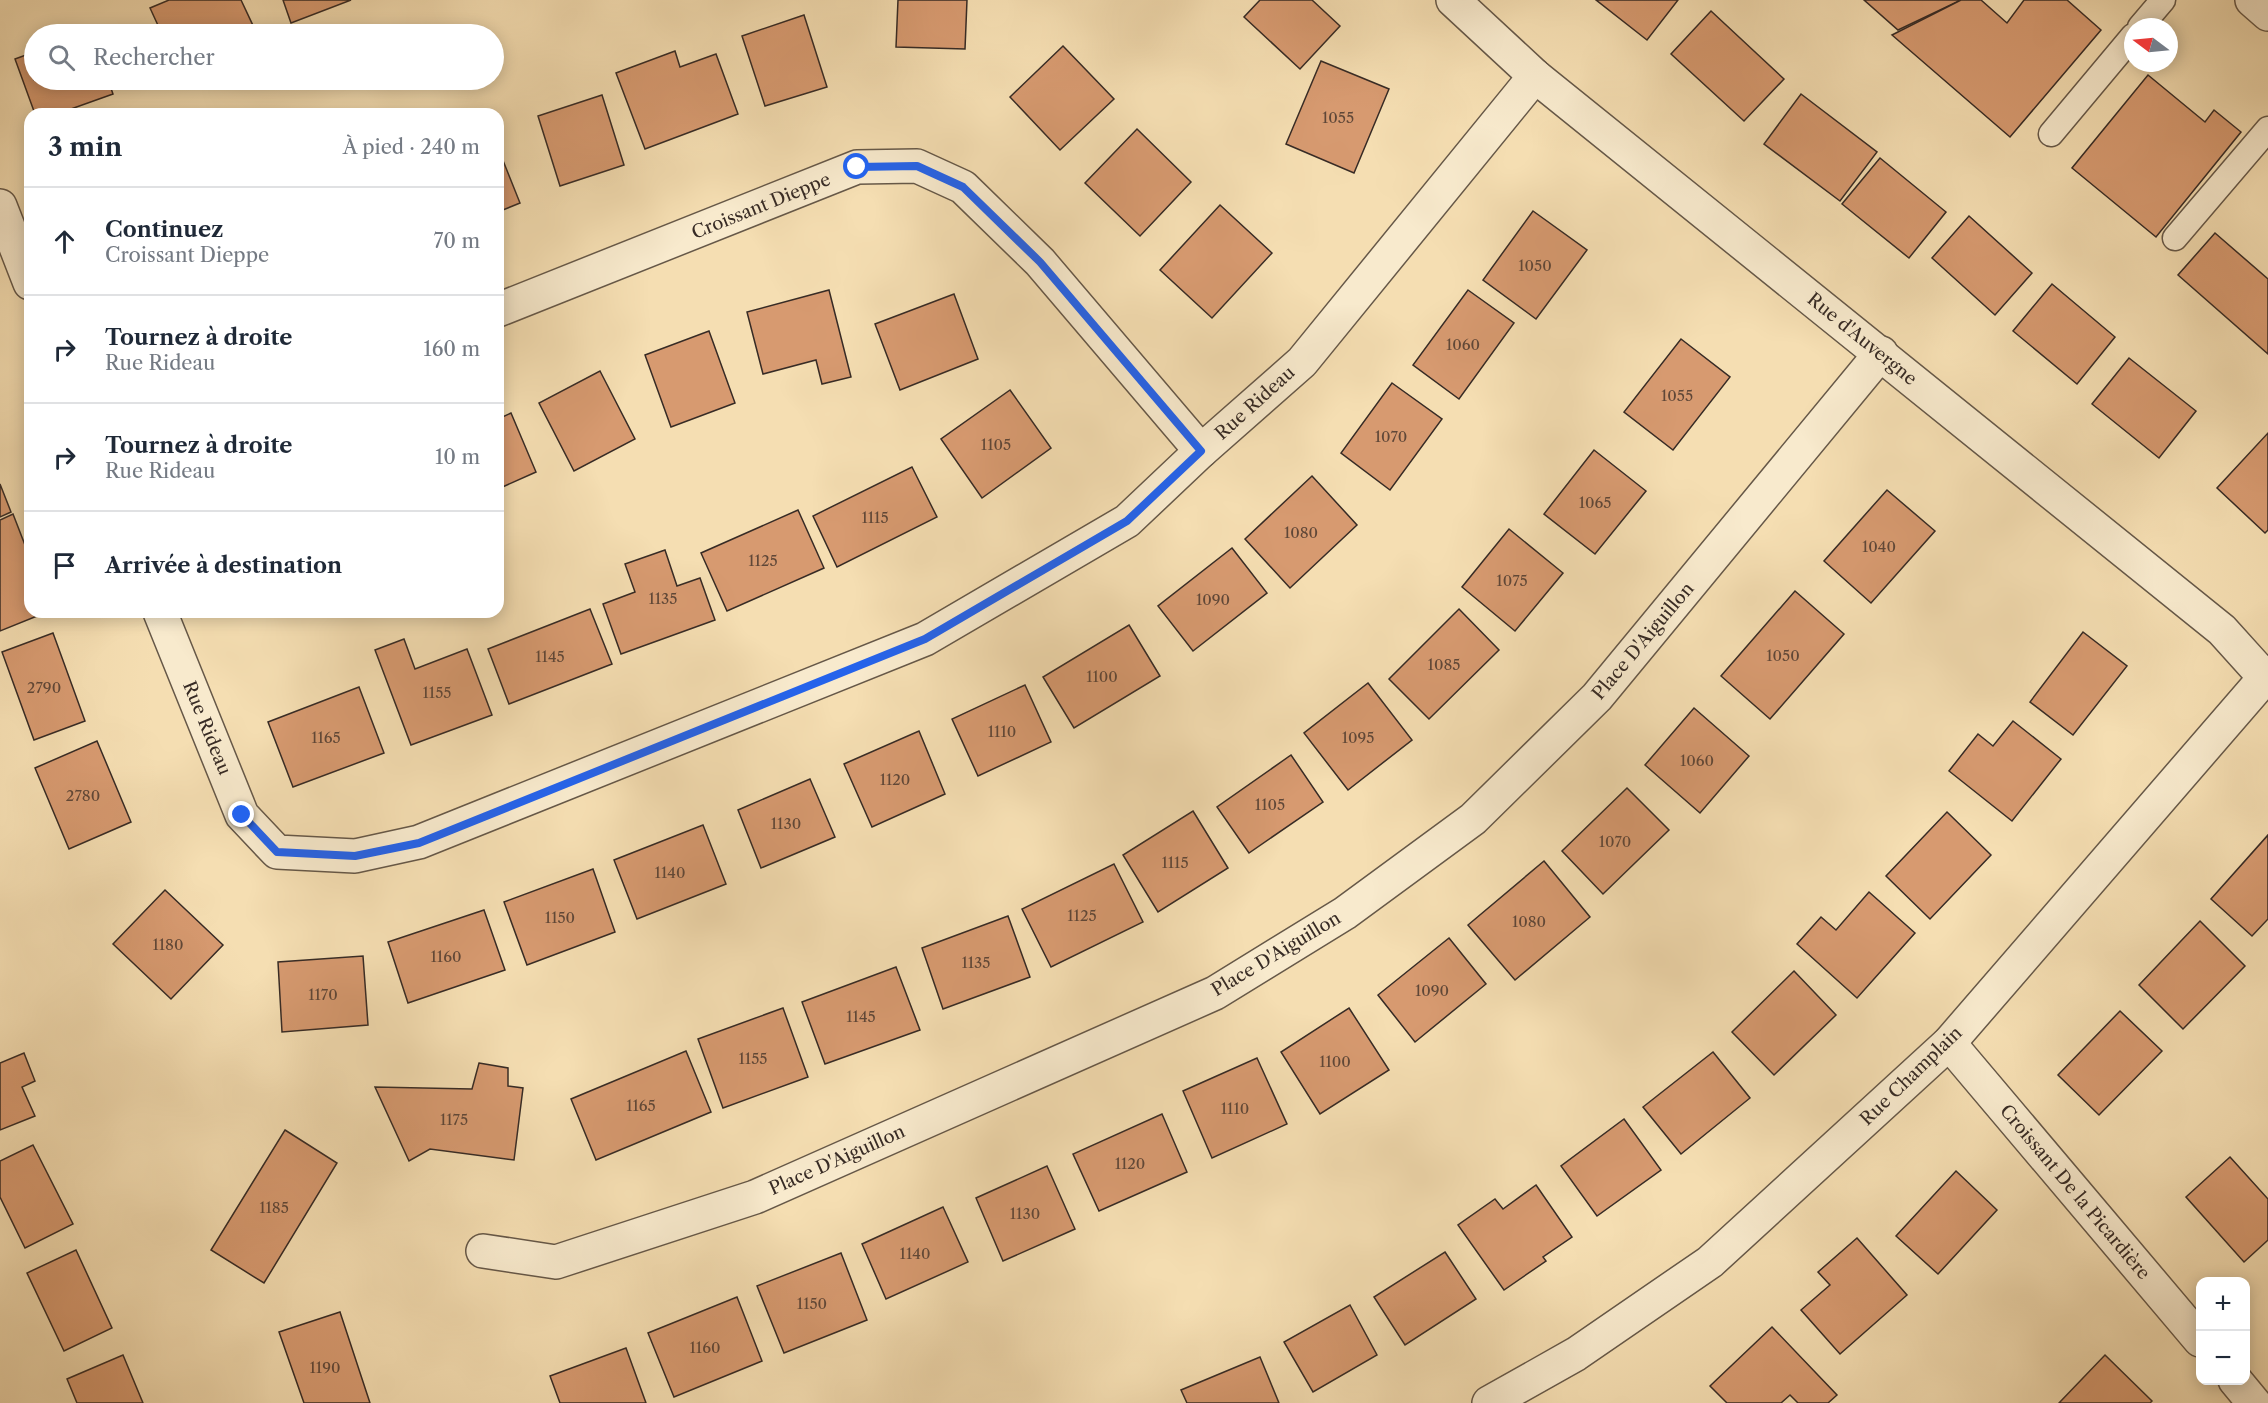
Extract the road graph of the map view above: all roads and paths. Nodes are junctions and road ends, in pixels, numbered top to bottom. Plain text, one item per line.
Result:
1 (1453, 0) edge
2 (2163, 0) edge
3 (2252, 0) edge
4 (2268, 14) edge
5 (2148, 18) edge
6 (2124, 47) edge
7 (1535, 76) junction
8 (2268, 129) edge
9 (2051, 134) dead end
10 (0, 206) edge
11 (2175, 238) dead end
12 (24, 268) edge
13 (504, 308) edge
14 (1881, 353) junction
15 (1201, 451) junction
16 (162, 618) edge
17 (2267, 678) edge
18 (1949, 1043) junction
19 (483, 1251) dead end
20 (2196, 1335) edge
21 (2239, 1385) edge
22 (1488, 1403) edge
23 (2254, 1403) edge

1 - 7 street, Rue d'Auvergne
2 - 5 lane
3 - 4 street
6 - 9 lane
7 - 14 street, Rue d'Auvergne
7 - 15 street, Rue Rideau
8 - 11 lane
10 - 12 street
13 - 15 street, Croissant Dieppe
14 - 17 street, Rue d'Auvergne
14 - 19 street, Place D'Aiguillon
15 - 16 street, Rue Rideau
17 - 18 street, Rue Champlain
18 - 20 street, Croissant De la Picardière
18 - 22 street, Rue Champlain
21 - 23 street

